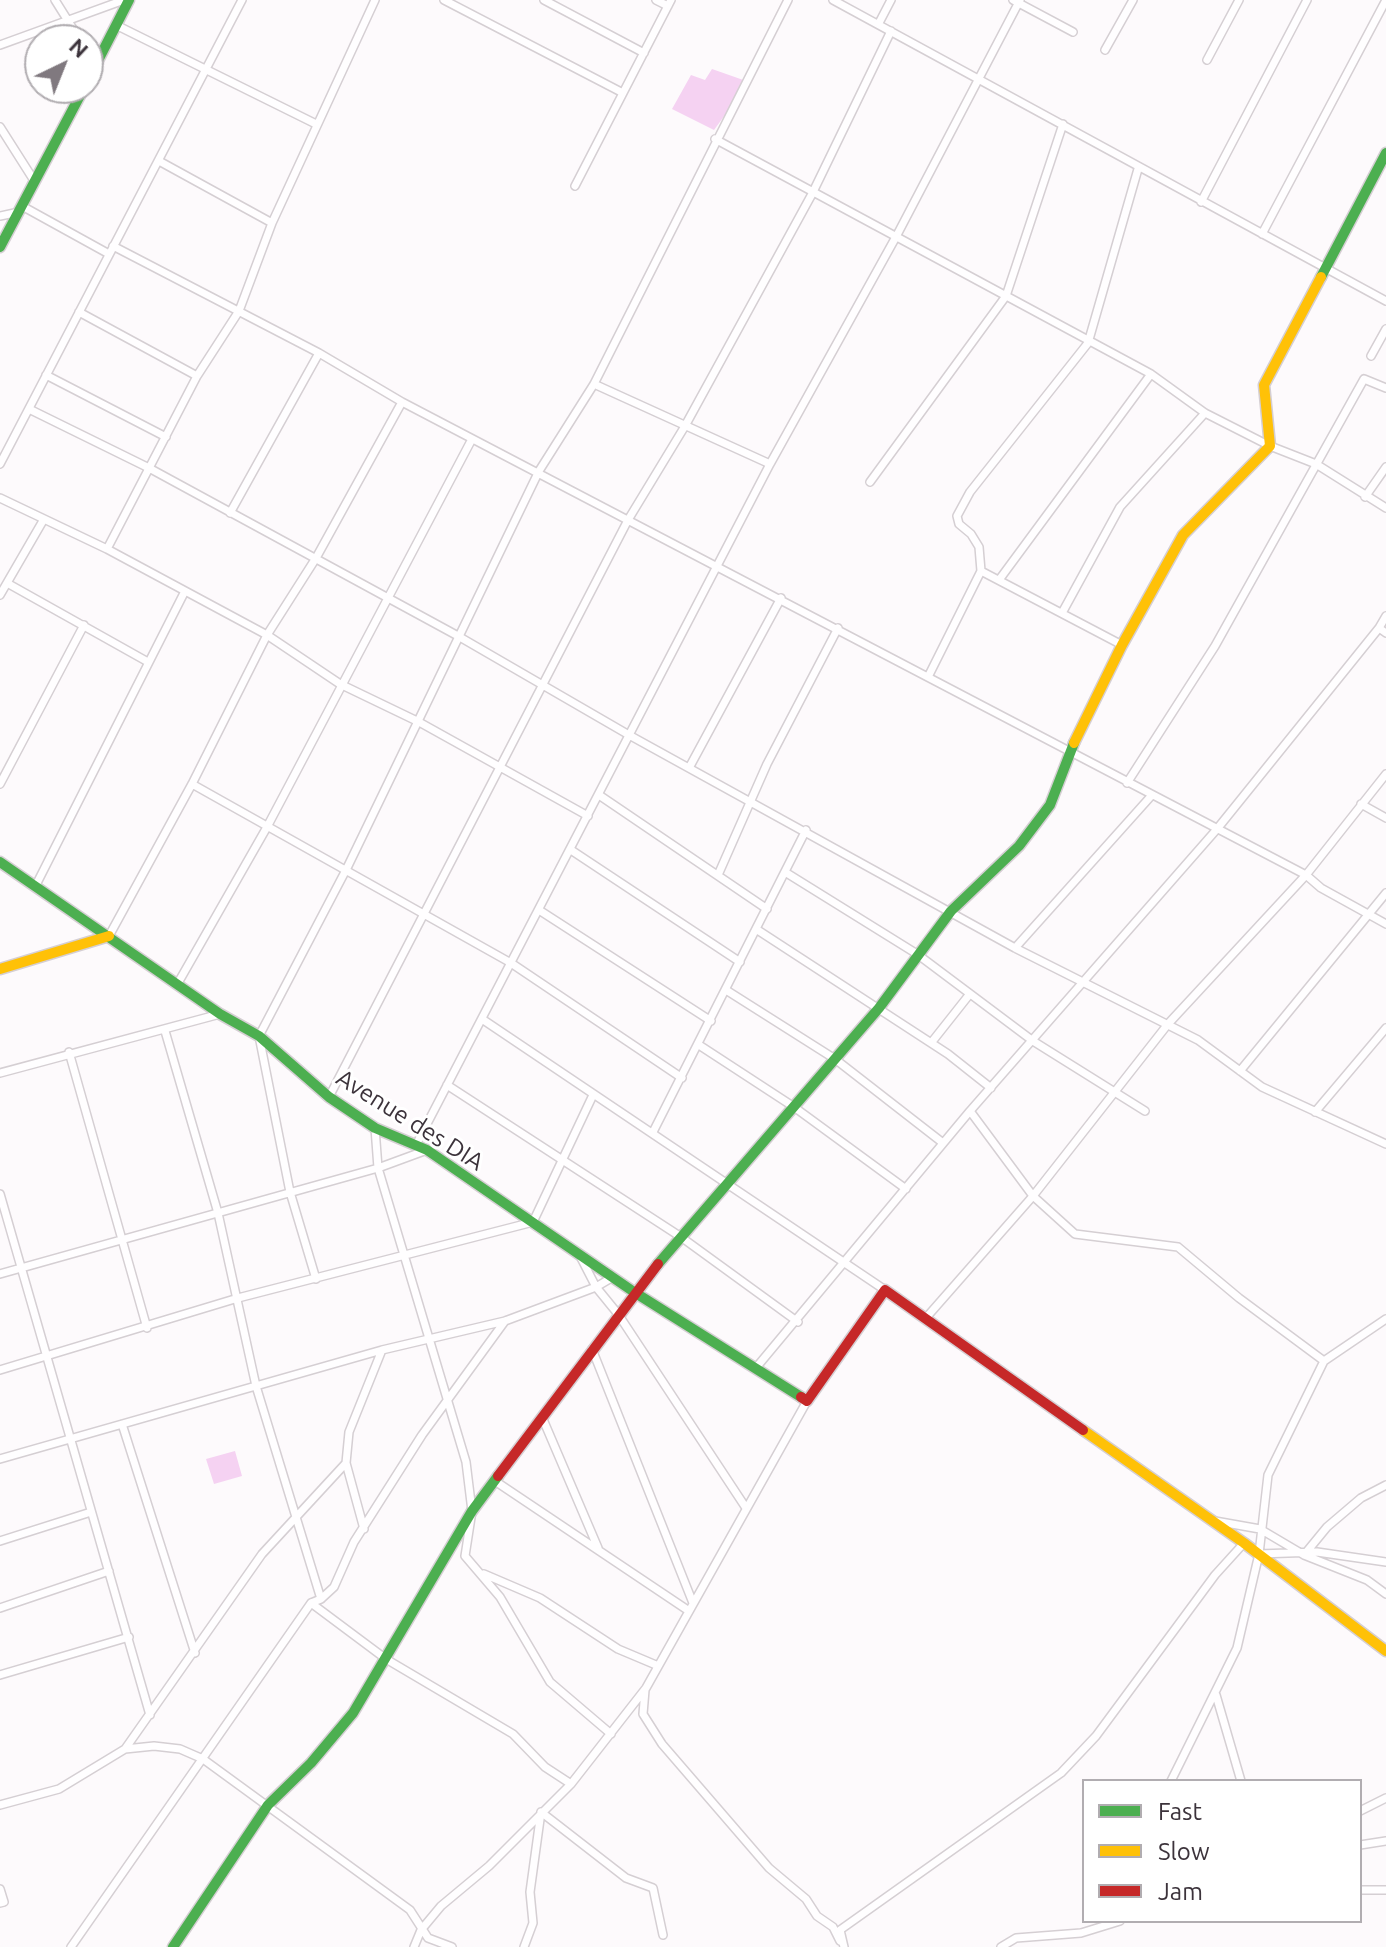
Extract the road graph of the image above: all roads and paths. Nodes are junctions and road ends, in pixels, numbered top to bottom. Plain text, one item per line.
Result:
1 (55, 0) edge
2 (126, 0) edge
3 (242, 0) edge
4 (375, 0) edge
5 (444, 0) edge
6 (544, 0) edge
7 (656, 0) edge
8 (788, 0) edge
9 (833, 0) edge
10 (891, 0) edge
11 (1133, 0) edge
12 (1239, 0) edge
13 (1307, 0) edge
14 (1386, 0) edge
15 (1018, 1) edge
16 (670, 3) edge
17 (68, 21) junction
18 (879, 23) junction
19 (70, 24) edge
20 (116, 25) junction
21 (891, 31) junction
22 (1073, 32) dead end
23 (0, 45) edge
24 (104, 49) edge
25 (1105, 50) dead end
26 (644, 53) junction
27 (1207, 60) dead end
28 (204, 68) junction
29 (981, 78) junction
30 (623, 93) junction
31 (76, 104) edge
32 (316, 124) junction
33 (1063, 124) junction
34 (0, 127) edge
35 (715, 139) junction
36 (1386, 153) edge
37 (159, 161) junction
38 (1138, 169) junction
39 (35, 182) junction
40 (575, 186) dead end
41 (812, 194) junction
42 (1201, 202) junction
43 (21, 209) junction
44 (0, 216) edge
45 (272, 223) junction
46 (1262, 234) junction
47 (897, 235) junction
48 (0, 247) edge
49 (111, 250) junction
50 (1324, 269) junction
51 (1006, 296) junction
52 (1386, 301) edge
53 (239, 311) junction
54 (79, 312) junction
55 (1386, 329) edge
56 (1088, 343) junction
57 (319, 353) junction
58 (1371, 356) dead end
59 (1151, 374) junction
60 (46, 375) junction
61 (197, 376) junction
62 (594, 384) junction
63 (1386, 388) edge
64 (402, 402) junction
65 (29, 409) junction
66 (1205, 413) junction
67 (685, 426) junction
68 (166, 437) junction
69 (472, 439) junction
70 (1270, 446) junction
71 (0, 464) edge
72 (770, 464) junction
73 (1316, 464) junction
74 (1386, 467) edge
75 (149, 468) junction
76 (539, 471) junction
77 (870, 482) dead end
78 (1365, 497) junction
79 (0, 498) edge
80 (1386, 508) edge
81 (230, 513) junction
82 (44, 519) junction
83 (628, 520) junction
84 (107, 549) junction
85 (316, 558) junction
86 (718, 566) junction
87 (981, 571) junction
88 (999, 580) junction
89 (7, 583) junction
90 (184, 593) junction
91 (0, 595) edge
92 (781, 598) junction
93 (390, 599) junction
94 (1062, 613) junction
95 (1386, 616) edge
96 (84, 625) junction
97 (838, 628) junction
98 (1383, 630) edge
99 (267, 635) junction
100 (458, 636) junction
101 (1122, 645) junction
102 (148, 662) junction
103 (928, 677) junction
104 (340, 684) junction
105 (544, 687) junction
106 (419, 722) junction
107 (629, 735) junction
108 (1070, 751) junction
109 (689, 768) junction
110 (502, 769) junction
111 (1386, 774) edge
112 (1127, 783) junction
113 (0, 784) edge
114 (192, 784) junction
115 (599, 795) junction
116 (1152, 795) junction
117 (750, 801) junction
118 (1361, 804) junction
119 (588, 816) junction
120 (1386, 818) edge
121 (267, 827) junction
122 (1217, 829) junction
123 (806, 830) junction
124 (571, 850) junction
125 (0, 862) edge
126 (347, 868) junction
127 (785, 872) junction
128 (718, 875) junction
129 (1306, 875) junction
130 (35, 887) junction
131 (1386, 893) edge
132 (767, 909) junction
133 (539, 910) junction
134 (951, 911) junction
135 (1367, 913) junction
136 (425, 915) junction
137 (1386, 924) edge
138 (756, 929) junction
139 (109, 936) junction
140 (1015, 948) junction
141 (917, 954) junction
142 (740, 962) junction
143 (511, 963) junction
144 (0, 969) edge
145 (178, 983) junction
146 (1084, 984) junction
147 (726, 990) junction
148 (969, 995) junction
149 (879, 1008) junction
150 (220, 1014) junction
151 (482, 1019) junction
152 (711, 1021) junction
153 (1168, 1024) junction
154 (1386, 1028) edge
155 (165, 1031) junction
156 (259, 1036) junction
157 (1033, 1041) junction
158 (931, 1043) junction
159 (699, 1045) junction
160 (69, 1052) junction
161 (835, 1059) junction
162 (1240, 1071) junction
163 (0, 1073) edge
164 (682, 1078) junction
165 (447, 1085) junction
166 (991, 1088) junction
167 (1115, 1093) junction
168 (593, 1095) junction
169 (329, 1097) junction
170 (794, 1107) junction
171 (970, 1111) junction
172 (1145, 1111) dead end
173 (1315, 1112) junction
174 (375, 1128) junction
175 (653, 1132) junction
176 (943, 1143) junction
177 (1386, 1144) edge
178 (416, 1145) junction
179 (427, 1150) junction
180 (563, 1160) junction
181 (378, 1168) junction
182 (727, 1184) junction
183 (906, 1189) junction
184 (290, 1192) junction
185 (0, 1194) edge
186 (1033, 1196) junction
187 (218, 1213) junction
188 (533, 1222) junction
189 (681, 1237) junction
190 (123, 1239) junction
191 (579, 1254) junction
192 (403, 1256) junction
193 (847, 1262) junction
194 (19, 1269) junction
195 (0, 1274) edge
196 (613, 1277) junction
197 (316, 1279) junction
198 (596, 1287) junction
199 (885, 1290) junction
200 (634, 1292) junction
201 (238, 1298) junction
202 (618, 1314) junction
203 (925, 1319) junction
204 (1386, 1319) edge
205 (505, 1321) junction
206 (798, 1322) junction
207 (147, 1328) junction
208 (427, 1340) junction
209 (592, 1349) junction
210 (382, 1350) junction
211 (45, 1358) junction
212 (1324, 1361) junction
213 (755, 1369) junction
214 (0, 1370) edge
215 (256, 1386) junction
216 (807, 1401) junction
217 (449, 1402) junction
218 (542, 1417) junction
219 (122, 1424) junction
220 (69, 1438) junction
221 (0, 1459) edge
222 (346, 1463) junction
223 (495, 1481) junction
224 (1386, 1485) edge
225 (746, 1508) junction
226 (472, 1511) junction
227 (91, 1512) junction
228 (1205, 1519) junction
229 (296, 1520) junction
230 (364, 1529) junction
231 (1260, 1529) junction
232 (0, 1541) edge
233 (1244, 1543) junction
234 (598, 1550) junction
235 (1259, 1554) junction
236 (1304, 1555) junction
237 (465, 1556) junction
238 (1386, 1562) edge
239 (109, 1571) junction
240 (1386, 1594) edge
241 (321, 1599) junction
242 (311, 1603) junction
243 (691, 1607) junction
244 (0, 1608) edge
245 (129, 1637) junction
246 (1386, 1651) edge
247 (195, 1653) junction
248 (386, 1659) junction
249 (656, 1665) junction
250 (0, 1675) edge
251 (646, 1688) junction
252 (1216, 1693) junction
253 (150, 1715) junction
254 (611, 1734) junction
255 (125, 1749) junction
256 (203, 1759) junction
257 (1172, 1779) edge
258 (1240, 1779) edge
259 (571, 1784) junction
260 (1386, 1798) edge
261 (0, 1805) edge
262 (268, 1805) junction
263 (1362, 1810) edge
264 (541, 1812) junction
265 (1386, 1841) edge
266 (1362, 1845) edge
267 (0, 1889) edge
268 (1362, 1890) edge
269 (1386, 1890) edge
270 (0, 1903) edge
271 (1114, 1923) edge
272 (421, 1930) junction
273 (663, 1935) dead end
274 (71, 1947) edge
275 (173, 1947) edge
276 (414, 1947) edge
277 (452, 1947) edge
278 (524, 1947) edge
279 (844, 1947) edge
280 (1001, 1947) edge

1 - 17 street
2 - 17 street
2 - 20 street
3 - 28 street
4 - 32 street
5 - 30 street
6 - 26 street
7 - 16 street
8 - 35 street
9 - 18 street
10 - 18 street
11 - 25 street
12 - 27 street
13 - 42 street
14 - 46 street
15 - 22 street
15 - 29 street
16 - 26 street
17 - 19 street
17 - 23 street
18 - 21 street
20 - 24 street
20 - 28 street
21 - 29 street
21 - 41 street
26 - 30 street
28 - 32 street
28 - 37 street
29 - 33 street
29 - 47 street
30 - 40 street
31 - 39 street
32 - 45 street
33 - 38 street
33 - 51 street
34 - 39 street
35 - 41 street
35 - 62 street
36 - 50 street
37 - 45 street
37 - 49 street
38 - 42 street
38 - 56 street
39 - 43 street
41 - 47 street
41 - 67 street
42 - 46 street
43 - 44 street
43 - 48 street
43 - 49 street
45 - 53 street
46 - 50 street
47 - 51 street
47 - 72 street
49 - 53 street
49 - 54 street
50 - 52 street
50 - 70 street
51 - 56 street
51 - 77 street
53 - 57 street
53 - 61 street
54 - 60 street
54 - 61 street
55 - 58 street
56 - 59 street
56 - 87 street
57 - 64 street
57 - 81 street
59 - 66 street
59 - 88 street
60 - 65 street
60 - 68 street
61 - 68 street
62 - 67 street
62 - 76 street
63 - 73 street
64 - 69 street
64 - 85 street
65 - 71 street
65 - 75 street
66 - 70 street
66 - 94 street
67 - 72 street
67 - 83 street
68 - 75 street
69 - 76 street
69 - 93 street
70 - 73 street
70 - 101 street
72 - 86 street
73 - 78 street
73 - 112 street
74 - 78 street
75 - 81 street
75 - 84 street
76 - 83 street
76 - 100 street
78 - 80 street
79 - 82 street
81 - 85 street
82 - 84 street
82 - 89 street
83 - 86 street
83 - 105 street
84 - 90 street
85 - 93 street
85 - 99 street
86 - 92 street
86 - 107 street
87 - 88 street
87 - 103 street
88 - 94 street
89 - 91 street
89 - 96 street
90 - 99 street
90 - 102 street
92 - 97 street
92 - 109 street
93 - 100 street
93 - 104 street
94 - 101 street
95 - 98 street
96 - 102 street
96 - 113 street
97 - 103 street
97 - 117 street
98 - 122 street
99 - 104 street
99 - 114 street
100 - 105 street
100 - 106 street
101 - 108 street
102 - 130 street
103 - 108 street
104 - 106 street
104 - 121 street
105 - 107 street
105 - 110 street
106 - 110 street
106 - 126 street
107 - 109 street
107 - 115 street
108 - 112 street
108 - 134 street
109 - 117 street
110 - 119 street
110 - 136 street
111 - 118 street
112 - 116 street
114 - 121 street
114 - 139 street
115 - 119 street
115 - 128 street
116 - 122 street
116 - 140 street
117 - 123 street
117 - 128 street
118 - 120 street
118 - 129 street
119 - 124 street
121 - 126 street
121 - 145 street
122 - 129 street
122 - 146 street
123 - 127 street
123 - 134 street
124 - 133 street
124 - 142 street
125 - 130 street, Avenue des DIA
126 - 136 street
126 - 156 street
127 - 132 street
127 - 141 street
128 - 132 street
129 - 135 street
129 - 153 street
130 - 139 street, Avenue des DIA
131 - 135 street
132 - 138 street
133 - 143 street
133 - 152 street
134 - 140 street
134 - 141 street
135 - 137 street
135 - 162 street
136 - 143 street
136 - 169 street
138 - 142 street
138 - 149 street
139 - 144 street
139 - 145 street, Avenue des DIA
140 - 146 street
141 - 148 street
141 - 149 street
142 - 147 street
143 - 151 street
143 - 164 street
145 - 150 street, Avenue des DIA
146 - 153 street
146 - 157 street
147 - 152 street
147 - 161 street
148 - 157 street
148 - 158 street
149 - 158 street
149 - 161 street
150 - 155 street
150 - 156 street, Avenue des DIA
151 - 165 street
151 - 168 street
152 - 159 street
153 - 162 street
153 - 167 street
154 - 173 street
155 - 160 street
155 - 187 street
156 - 169 street, Avenue des DIA
156 - 184 street
157 - 166 street
157 - 167 street
158 - 166 street
159 - 164 street
159 - 170 street
160 - 163 street
160 - 190 street
161 - 170 street
161 - 176 street
162 - 173 street
164 - 175 street
165 - 178 street
165 - 180 street
166 - 171 street
167 - 172 street
167 - 186 street
168 - 175 street
168 - 180 street
169 - 174 street, Avenue des DIA
170 - 182 street
170 - 183 street
171 - 176 street
171 - 186 street
173 - 177 street
174 - 178 street, Avenue des DIA
174 - 181 street
175 - 182 street
176 - 183 street
178 - 179 street, Avenue des DIA
179 - 181 street
179 - 188 street, Avenue des DIA
180 - 188 street
180 - 189 street
181 - 184 street
181 - 192 street
182 - 189 street
182 - 193 street
183 - 193 street
184 - 187 street
184 - 197 street
185 - 194 street
186 - 203 street
186 - 212 street
187 - 190 street
187 - 201 street
188 - 191 street, Avenue des DIA
188 - 192 street
189 - 200 street
189 - 206 street
190 - 194 street
190 - 207 street
191 - 196 street, Avenue des DIA
191 - 198 street
192 - 197 street
192 - 208 street
193 - 199 street
193 - 206 street
194 - 195 street
194 - 211 street
196 - 198 street
196 - 200 street, Avenue des DIA
197 - 201 street
198 - 202 street
198 - 205 street
199 - 203 street
199 - 216 street
200 - 202 street
200 - 213 street, Avenue des DIA
201 - 207 street
201 - 215 street
202 - 209 street
202 - 225 street
203 - 228 street
204 - 212 street
205 - 208 street
205 - 217 street
206 - 213 street
207 - 211 street
208 - 210 street
208 - 217 street
209 - 218 street
209 - 243 street
210 - 215 street
210 - 222 street
211 - 214 street
211 - 220 street
212 - 231 street
213 - 216 street, Avenue des DIA
215 - 219 street
215 - 229 street
216 - 225 street
217 - 226 street
217 - 230 street
218 - 223 street
218 - 234 street
219 - 220 street
219 - 247 street
220 - 221 street
220 - 227 street
222 - 229 street
222 - 230 street
223 - 226 street
223 - 234 street
224 - 236 street
225 - 243 street
226 - 237 street
226 - 248 street
227 - 232 street
227 - 239 street
228 - 231 street
228 - 233 street
229 - 241 street
229 - 247 street
230 - 241 street
231 - 235 street
231 - 236 street
233 - 235 street
233 - 279 street
234 - 243 street
235 - 236 street
235 - 246 street
235 - 252 street
236 - 238 street
236 - 240 street
237 - 249 street
237 - 254 street
239 - 244 street
239 - 245 street
241 - 242 street
242 - 248 street
242 - 256 street
243 - 249 street
245 - 250 street
245 - 253 street
247 - 253 street
248 - 259 street
248 - 262 street
249 - 251 street
251 - 254 street
251 - 279 street
252 - 257 street
252 - 258 street
253 - 255 street
254 - 259 street
255 - 256 street
255 - 261 street
256 - 262 street
256 - 274 street
259 - 264 street
260 - 263 street
262 - 272 street
262 - 275 street
264 - 272 street
264 - 273 street
264 - 278 street
265 - 266 street
267 - 270 street
268 - 269 street
271 - 280 street
272 - 276 street
272 - 277 street

